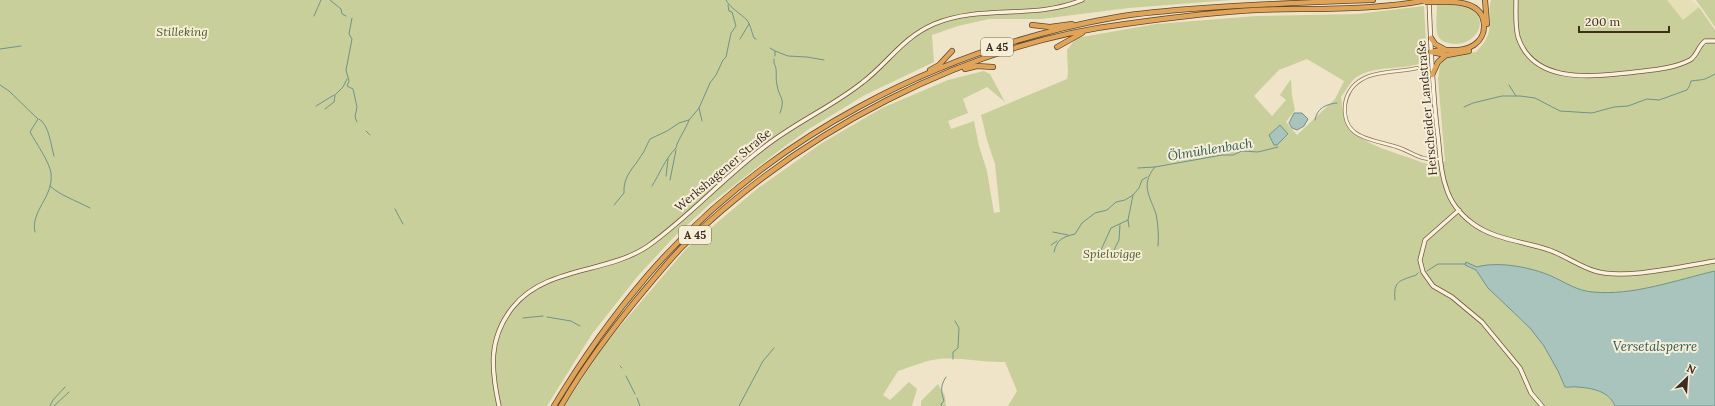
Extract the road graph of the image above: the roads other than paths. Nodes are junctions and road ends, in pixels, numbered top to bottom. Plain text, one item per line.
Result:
1 (1082, 0) edge
2 (1341, 0) edge
3 (1373, 0) edge
4 (1485, 0) edge
5 (1516, 0) edge
6 (1428, 1) edge
7 (1331, 2) junction
8 (1032, 25) dead end
9 (1077, 25) junction
10 (1093, 29) junction
11 (1431, 38) junction
12 (1715, 41) edge
13 (1057, 47) dead end
14 (952, 51) dead end
15 (1431, 52) junction
16 (1446, 52) junction
17 (992, 67) dead end
18 (1417, 68) dead end
19 (948, 73) junction
20 (1432, 74) junction
21 (920, 77) junction
22 (1440, 159) junction
23 (1459, 210) junction
24 (1715, 261) edge
25 (499, 406) edge
26 (554, 406) edge
27 (561, 406) edge
28 (1542, 406) edge

1 - 25 main road, Werkshagener Straße
2 - 7 highway
3 - 7 highway, A 45
4 - 16 highway
5 - 12 main road
6 - 10 highway, A 45
6 - 11 main road, Herscheider Landstraße
6 - 16 highway
7 - 9 highway, A 45
8 - 9 highway
9 - 21 highway, A 45
10 - 13 highway
10 - 19 highway, A 45
11 - 15 main road, Herscheider Landstraße
11 - 16 highway
14 - 21 highway
15 - 16 highway
15 - 20 main road, Herscheider Landstraße
16 - 20 highway
17 - 19 highway
18 - 22 street
19 - 27 highway, A 45
20 - 22 main road, Herscheider Landstraße
21 - 26 highway, A 45
22 - 23 main road, Herscheider Landstraße
23 - 24 main road, Herscheider Landstraße
23 - 28 main road

